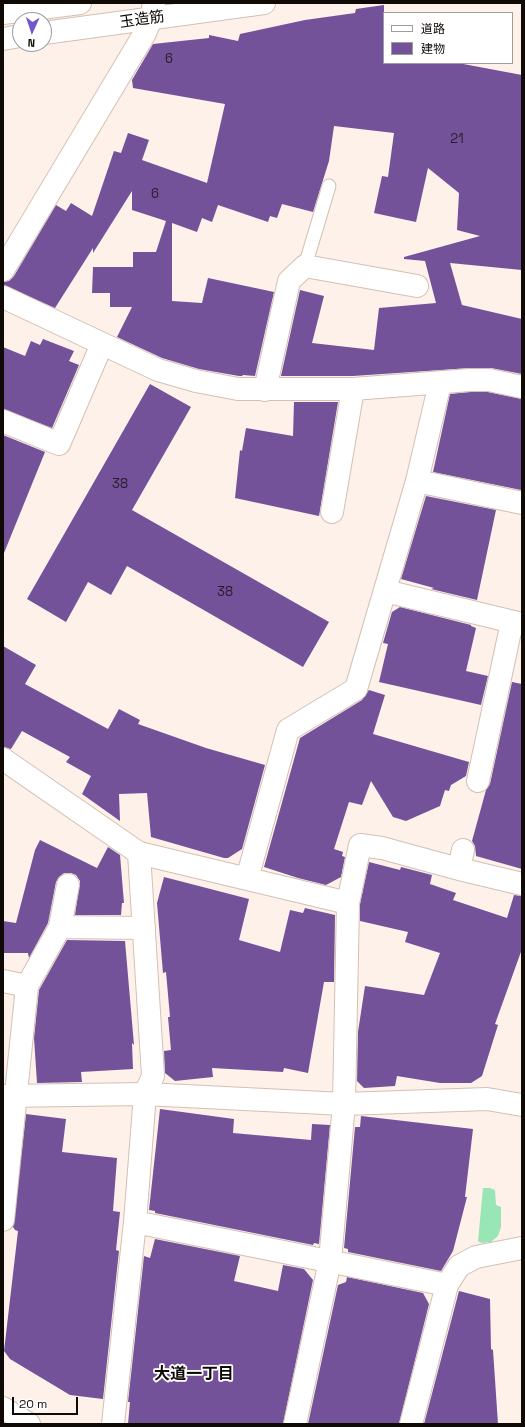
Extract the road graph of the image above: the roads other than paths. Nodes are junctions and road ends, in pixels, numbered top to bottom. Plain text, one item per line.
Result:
1 (80, 3) edge
2 (264, 3) edge
3 (153, 11) edge
4 (3, 13) edge
5 (52, 31) edge
6 (329, 186) dead end
7 (306, 266) junction
8 (3, 270) edge
9 (417, 286) dead end
10 (3, 297) edge
11 (102, 344) junction
12 (440, 384) junction
13 (522, 387) edge
14 (353, 389) junction
15 (265, 390) junction
16 (3, 421) edge
17 (417, 481) junction
18 (522, 503) edge
19 (332, 512) dead end
20 (385, 591) junction
21 (517, 623) edge
22 (3, 759) edge
23 (478, 780) dead end
24 (139, 853) junction
25 (247, 879) junction
26 (522, 884) edge
27 (68, 885) dead end
28 (348, 904) junction
29 (60, 927) junction
30 (144, 928) junction
31 (3, 981) edge
32 (27, 986) junction
33 (145, 1094) junction
34 (10, 1096) edge
35 (344, 1104) junction
36 (522, 1105) edge
37 (3, 1220) edge
38 (135, 1222) junction
39 (522, 1248) edge
40 (330, 1261) junction
41 (447, 1285) junction
42 (3, 1408) edge
43 (29, 1424) edge
44 (113, 1424) edge
45 (295, 1424) edge
46 (411, 1424) edge

1 - 4 main road
2 - 3 main road, 玉造筋
3 - 5 main road, 玉造筋
3 - 8 main road
6 - 7 lane
7 - 9 main road
7 - 15 main road
10 - 11 main road
11 - 15 main road
11 - 16 main road
12 - 13 main road
12 - 14 main road
12 - 17 main road
14 - 15 main road
14 - 19 main road
17 - 18 main road
17 - 20 main road
20 - 21 main road
20 - 25 main road
21 - 23 main road
22 - 24 main road
24 - 25 main road
24 - 30 main road
25 - 28 main road
26 - 28 main road
27 - 29 main road
28 - 35 main road
29 - 30 main road
29 - 32 main road
30 - 33 main road
31 - 32 main road
32 - 34 main road
33 - 34 main road
33 - 35 main road
33 - 38 main road
34 - 37 main road
35 - 36 main road
35 - 40 main road
38 - 40 main road
38 - 44 main road
39 - 41 main road
40 - 41 main road
40 - 45 main road
41 - 46 main road
42 - 43 main road

